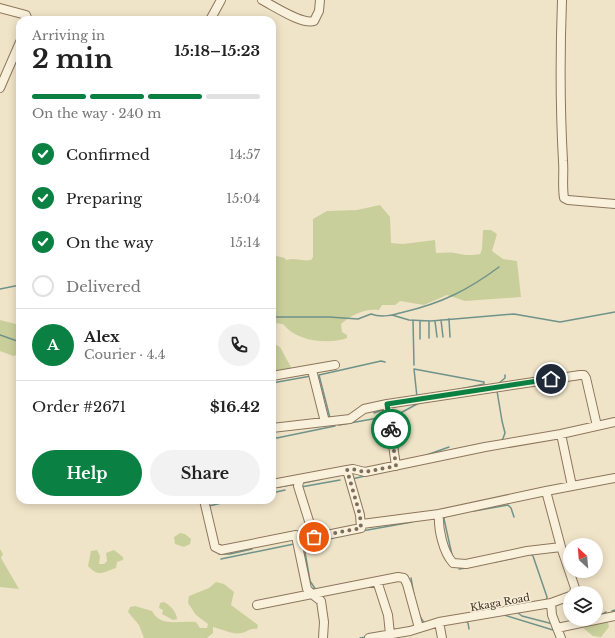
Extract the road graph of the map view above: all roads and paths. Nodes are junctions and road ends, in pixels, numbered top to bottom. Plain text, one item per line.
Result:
1 (221, 0) edge
2 (262, 0) edge
3 (320, 0) edge
4 (562, 0) edge
5 (0, 8) edge
6 (26, 16) edge
7 (212, 16) edge
8 (16, 51) edge
9 (0, 88) edge
10 (615, 204) edge
11 (335, 365) dead end
12 (312, 370) junction
13 (276, 375) edge
14 (387, 404) junction
15 (325, 422) junction
16 (615, 422) edge
17 (597, 426) junction
18 (276, 428) edge
19 (561, 434) junction
20 (396, 466) junction
21 (347, 470) junction
22 (615, 478) edge
23 (300, 479) junction
24 (276, 483) edge
25 (572, 486) junction
26 (546, 491) junction
27 (205, 504) edge
28 (439, 514) junction
29 (361, 528) junction
30 (314, 537) junction
31 (298, 542) junction
32 (561, 548) junction
33 (375, 582) junction
34 (574, 586) edge
35 (312, 594) junction
36 (563, 599) edge
37 (551, 603) junction
38 (257, 605) dead end
39 (615, 616) edge
40 (439, 622) junction
41 (419, 628) junction
42 (558, 628) junction
43 (390, 634) junction
44 (323, 638) edge
45 (369, 638) edge
46 (442, 638) edge
47 (561, 638) edge

1 - 7 street
2 - 3 street
4 - 10 street
5 - 6 street
8 - 9 street
11 - 12 street
12 - 13 street
12 - 15 street
14 - 15 street
14 - 17 street
14 - 20 street
15 - 18 street
16 - 17 street
17 - 19 street
19 - 20 street
19 - 25 street
20 - 21 street
21 - 23 street
21 - 29 street
22 - 25 street
23 - 24 street
23 - 30 street
25 - 26 street
26 - 28 street
26 - 32 street
27 - 31 street
28 - 29 street
28 - 32 street
29 - 30 street
30 - 31 street
31 - 35 street
32 - 34 street
33 - 35 street
33 - 41 street
33 - 43 street
35 - 38 street
35 - 44 street
36 - 37 street, Kkaga Road
37 - 40 street, Kkaga Road
37 - 42 street
39 - 42 street
40 - 41 street, Kkaga Road
40 - 46 street
41 - 43 street, Kkaga Road
42 - 47 street
43 - 45 street, Kkaga Road

